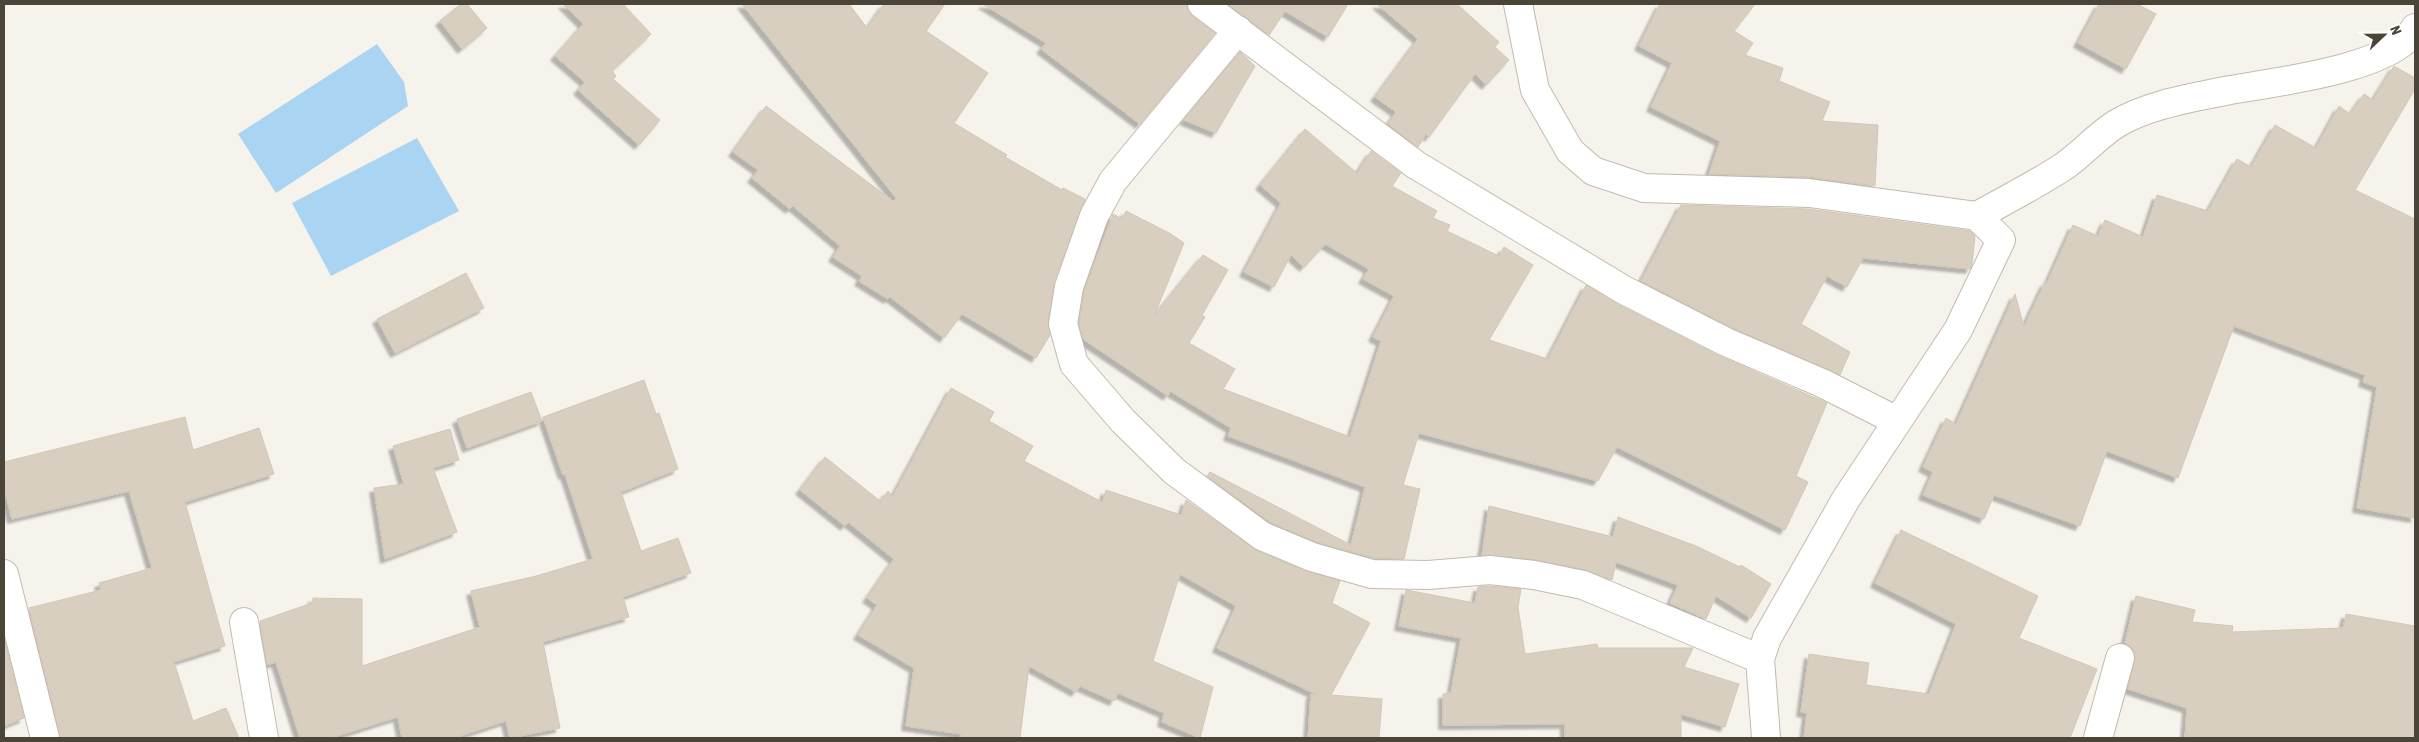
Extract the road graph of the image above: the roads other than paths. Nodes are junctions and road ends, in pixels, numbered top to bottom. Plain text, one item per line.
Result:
1 (1202, 4) edge
2 (1518, 4) edge
3 (2415, 28) edge
4 (1238, 30) junction
5 (1977, 216) junction
6 (1897, 421) junction
7 (4, 574) edge
8 (244, 622) dead end
9 (2120, 658) dead end
10 (1760, 659) junction
11 (45, 738) edge
12 (264, 738) edge
13 (1766, 738) edge
14 (2098, 738) edge

1 - 4 street
2 - 5 street
3 - 5 street
4 - 6 street
4 - 10 street
5 - 6 street
6 - 10 street
7 - 11 street
8 - 12 street
9 - 14 street
10 - 13 street

